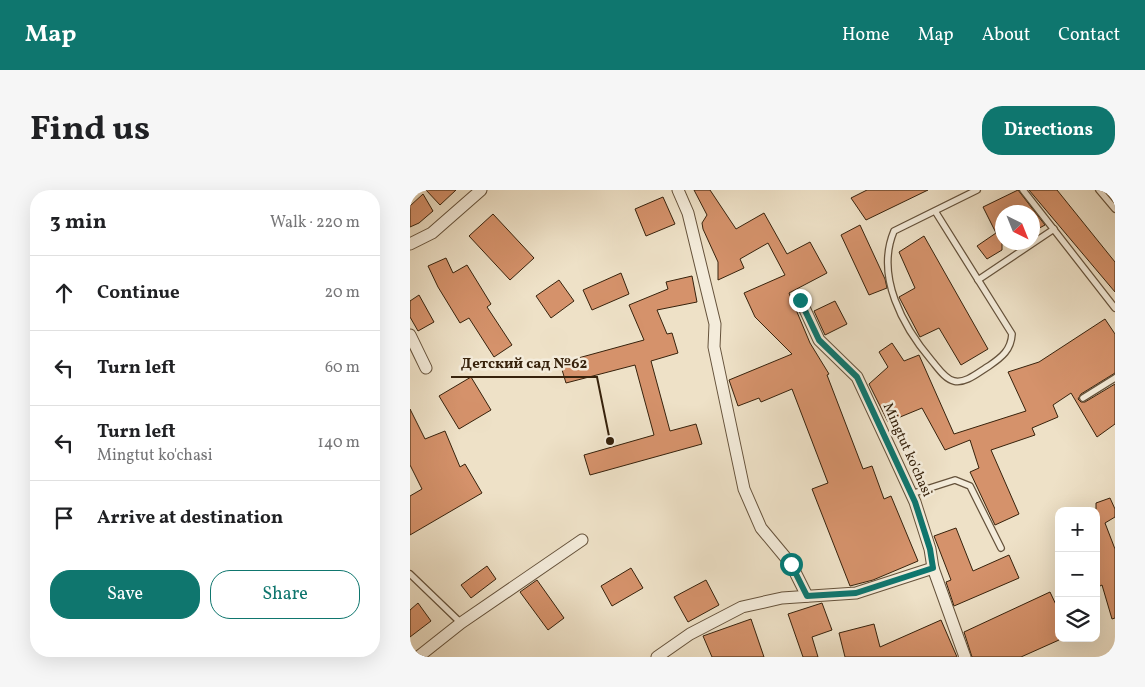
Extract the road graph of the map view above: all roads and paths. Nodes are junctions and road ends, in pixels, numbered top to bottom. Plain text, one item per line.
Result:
1 (481, 190) edge
2 (678, 190) edge
3 (977, 190) edge
4 (1023, 190) edge
5 (1099, 190) edge
6 (1115, 209) edge
7 (935, 211) junction
8 (1054, 229) junction
9 (410, 244) edge
10 (978, 280) junction
11 (800, 300) dead end
12 (1115, 308) edge
13 (410, 335) edge
14 (426, 368) dead end
15 (1115, 378) edge
16 (1083, 398) dead end
17 (911, 494) junction
18 (582, 540) dead end
19 (1001, 548) dead end
20 (933, 568) junction
21 (410, 574) edge
22 (807, 596) junction
23 (461, 623) junction
24 (418, 657) edge
25 (657, 657) edge
26 (966, 657) edge

1 - 9 street
2 - 22 street
3 - 7 lane
4 - 8 lane
5 - 6 lane
7 - 10 lane
7 - 10 lane
8 - 10 lane
8 - 12 lane
11 - 17 street, Mingtut ko'chasi
13 - 14 street
15 - 16 lane
17 - 19 lane
17 - 20 street, Mingtut ko'chasi
18 - 23 street
20 - 22 street
20 - 26 street, Mingtut ko'chasi
21 - 23 lane
22 - 25 street
23 - 24 street

